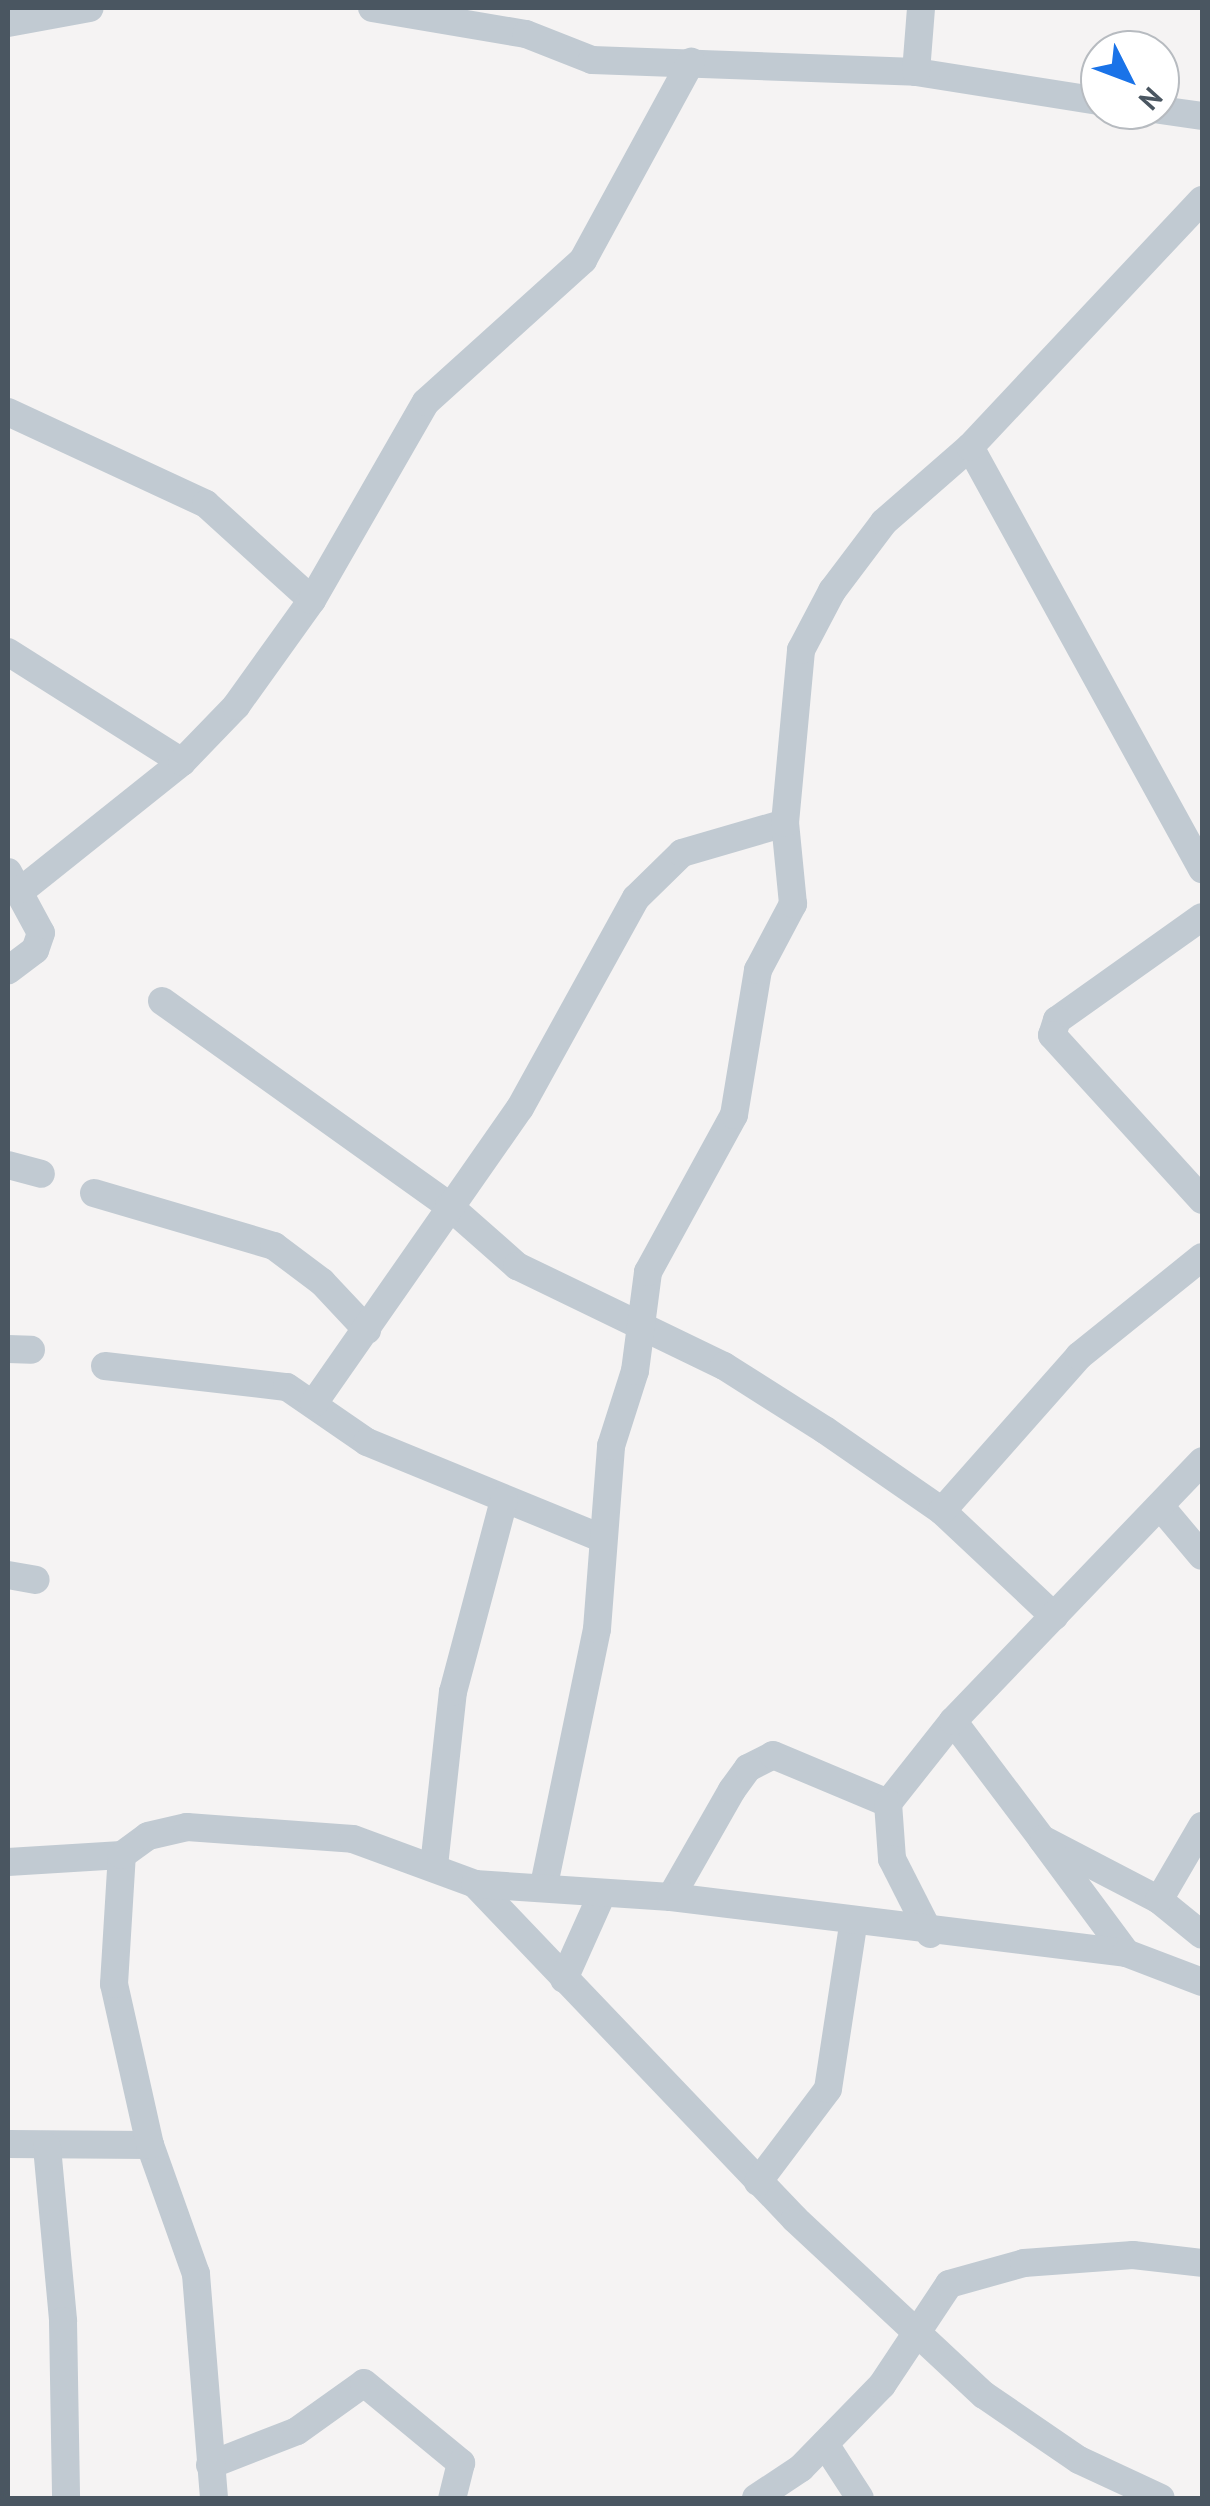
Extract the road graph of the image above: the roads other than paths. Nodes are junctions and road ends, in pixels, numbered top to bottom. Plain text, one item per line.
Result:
1 (90, 8) edge
2 (372, 8) edge
3 (921, 8) edge
4 (8, 22) edge
5 (691, 62) junction
6 (916, 72) junction
7 (1080, 98) edge
8 (1202, 200) edge
9 (8, 412) edge
10 (970, 446) junction
11 (312, 600) junction
12 (8, 652) edge
13 (182, 762) junction
14 (785, 823) junction
15 (1202, 869) edge
16 (15, 880) edge
17 (1202, 917) edge
18 (8, 970) edge
19 (162, 1002) dead end
20 (8, 1164) edge
21 (41, 1174) dead end
22 (94, 1194) dead end
23 (1202, 1200) edge
24 (449, 1206) junction
25 (1202, 1257) edge
26 (639, 1327) junction
27 (367, 1330) junction
28 (106, 1366) dead end
29 (314, 1403) junction
30 (1202, 1461) edge
31 (504, 1500) junction
32 (1160, 1506) junction
33 (942, 1512) junction
34 (604, 1539) junction
35 (1202, 1556) edge
36 (8, 1575) edge
37 (36, 1580) dead end
38 (1054, 1616) junction
39 (953, 1721) junction
40 (888, 1803) junction
41 (1202, 1826) edge
42 (1042, 1839) junction
43 (122, 1855) junction
44 (8, 1862) edge
45 (434, 1866) junction
46 (475, 1884) junction
47 (544, 1886) junction
48 (602, 1894) junction
49 (672, 1897) junction
50 (1159, 1900) junction
51 (854, 1926) junction
52 (930, 1934) junction
53 (1202, 1934) edge
54 (1126, 1953) junction
55 (564, 1979) junction
56 (1202, 1982) edge
57 (8, 2144) edge
58 (150, 2145) junction
59 (47, 2147) junction
60 (758, 2182) junction
61 (1202, 2263) edge
62 (916, 2328) junction
63 (825, 2444) junction
64 (210, 2465) junction
65 (66, 2498) edge
66 (214, 2498) edge
67 (452, 2498) edge
68 (756, 2498) edge
69 (860, 2498) edge
70 (1161, 2498) edge

1 - 4 street
2 - 5 street
3 - 6 street
5 - 6 street
5 - 11 street
6 - 7 street
8 - 10 street
9 - 11 street
10 - 14 street
10 - 15 street
11 - 13 street
12 - 13 street
13 - 16 street
14 - 24 street
14 - 26 street
16 - 18 street
17 - 23 street
19 - 24 street
20 - 21 street
22 - 27 street
24 - 26 street
24 - 27 street
25 - 33 street
26 - 33 street
26 - 34 street
27 - 29 street
28 - 29 street
29 - 31 street
30 - 32 street
31 - 34 street
31 - 45 street
32 - 35 street
32 - 38 street
33 - 38 street
34 - 47 street
36 - 37 street
38 - 39 street
39 - 40 street
39 - 42 street
40 - 49 street
40 - 52 street
41 - 50 street
42 - 50 street
42 - 54 street
43 - 44 street
43 - 45 street
43 - 58 street
45 - 46 street
46 - 47 street
46 - 55 street
47 - 48 street
48 - 49 street
48 - 55 street
49 - 51 street
50 - 53 street
51 - 52 street
51 - 60 street
52 - 54 street
54 - 56 street
55 - 60 street
57 - 59 street
58 - 59 street
58 - 64 street
59 - 65 street
60 - 62 street
61 - 62 street
62 - 63 street
62 - 70 street
63 - 68 street
63 - 69 street
64 - 66 street
64 - 67 street

